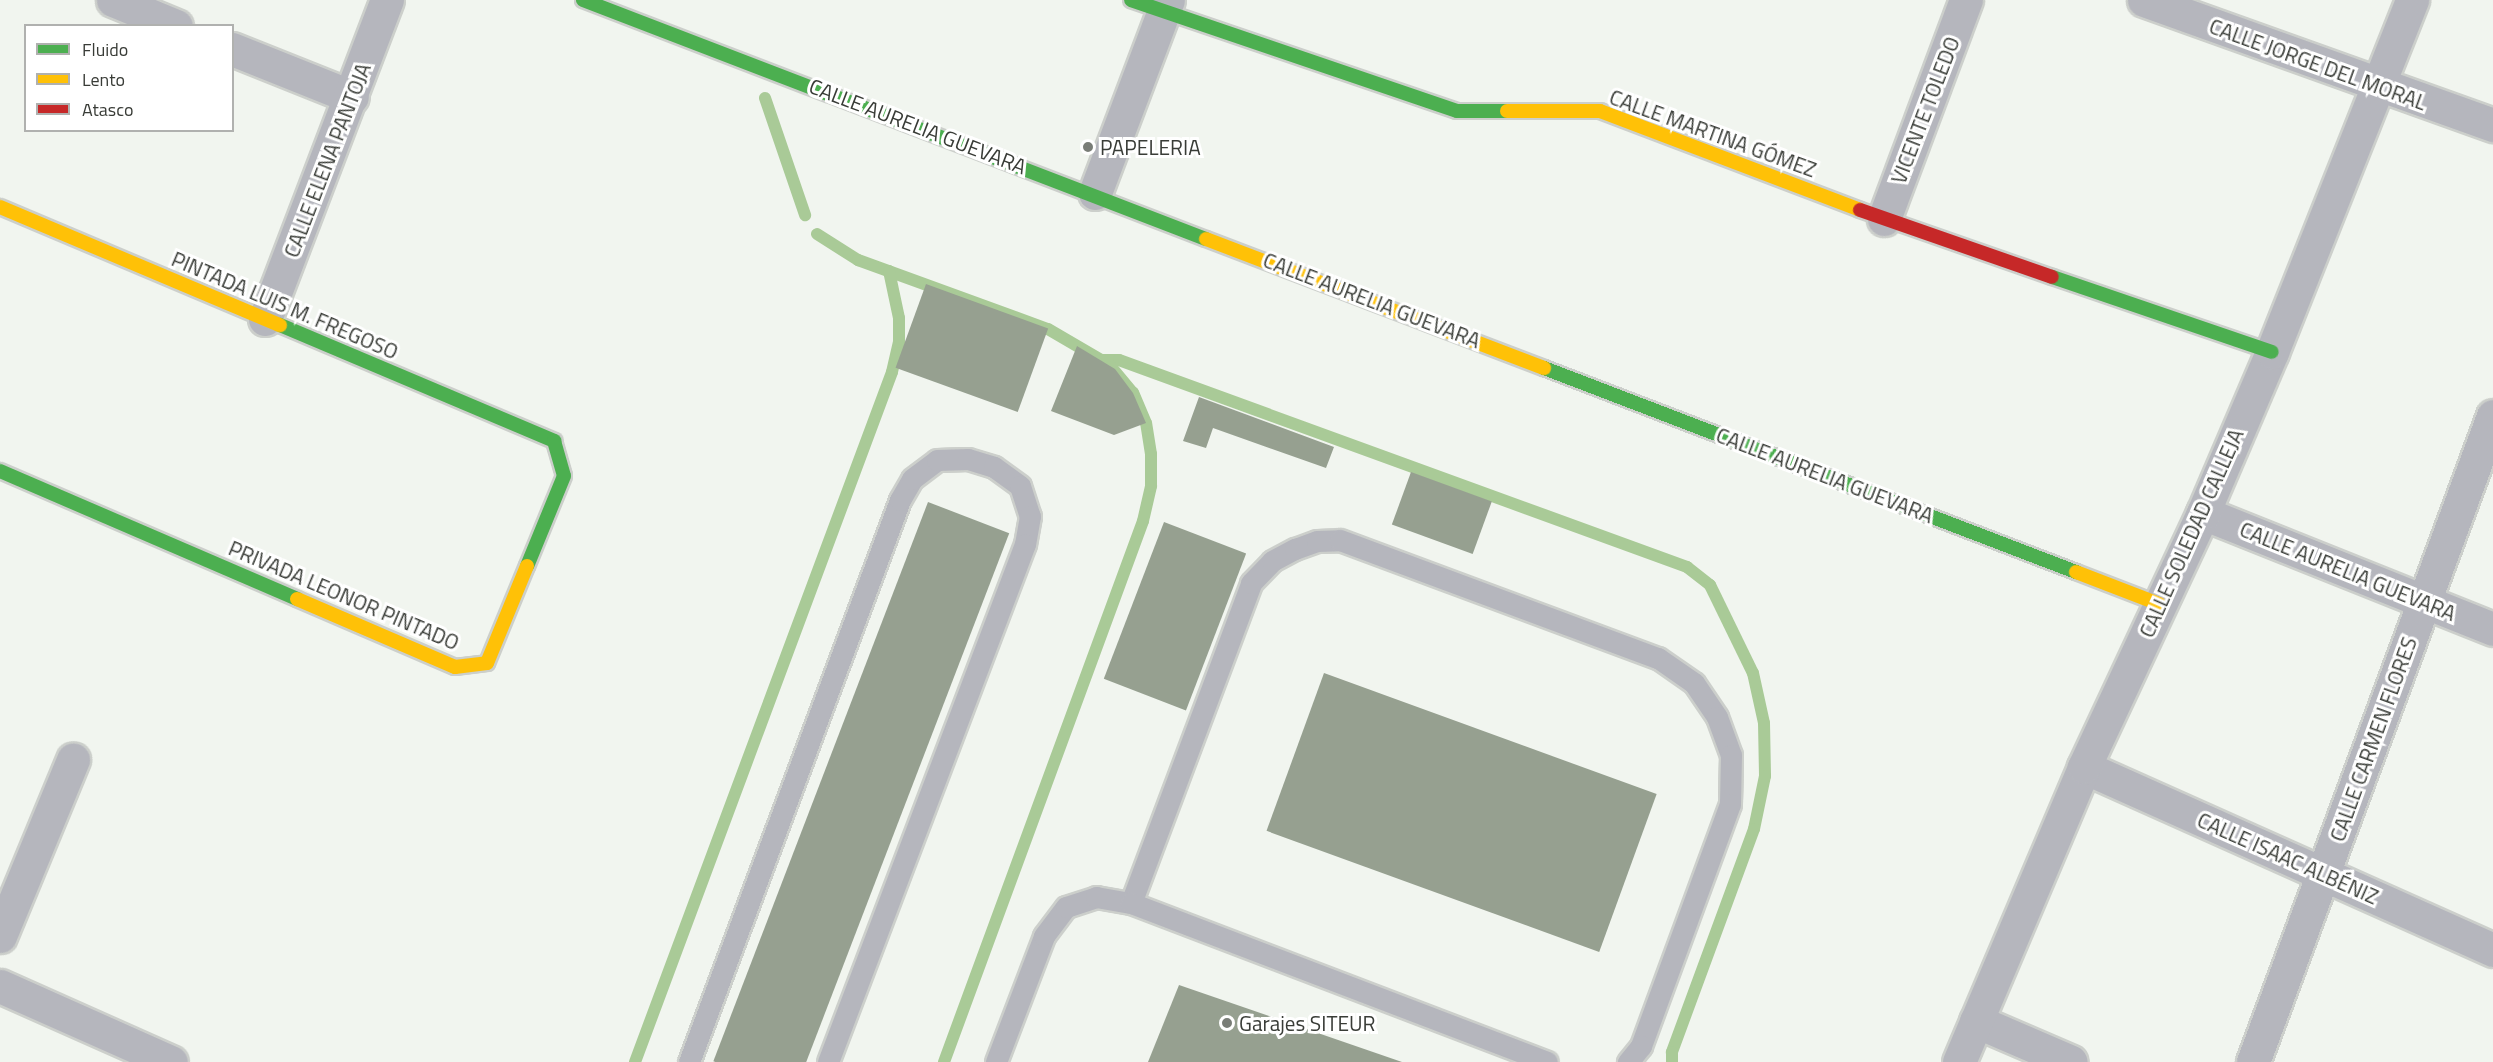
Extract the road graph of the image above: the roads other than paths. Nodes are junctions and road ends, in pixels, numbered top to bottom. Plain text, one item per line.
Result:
1 (113, 0) edge
2 (387, 0) edge
3 (583, 0) edge
4 (1131, 0) edge
5 (1966, 0) edge
6 (2144, 0) edge
7 (2412, 0) edge
8 (1166, 6) edge
9 (171, 24) edge
10 (234, 50) edge
11 (2378, 87) junction
12 (352, 97) junction
13 (2493, 125) edge
14 (1095, 193) junction
15 (0, 207) edge
16 (1884, 219) junction
17 (264, 319) junction
18 (2272, 352) junction
19 (2493, 416) edge
20 (554, 441) joint
21 (0, 471) edge
22 (2203, 513) junction
23 (2425, 601) junction
24 (2159, 604) junction
25 (2493, 629) edge
26 (74, 760) dead end
27 (2084, 766) junction
28 (2323, 874) junction
29 (1131, 903) junction
30 (0, 936) edge
31 (2493, 950) edge
32 (0, 986) edge
33 (1976, 1021) junction
34 (171, 1062) edge
35 (689, 1062) edge
36 (828, 1062) edge
37 (996, 1062) edge
38 (1548, 1062) edge
39 (1628, 1062) edge
40 (1959, 1062) edge
41 (2071, 1062) edge
42 (2253, 1062) edge

1 - 9 street
2 - 12 street, CALLE ELENA PANTOJA
3 - 14 street, CALLE AURELIA GUEVARA
4 - 8 street, CALLE MARTINA GÓMEZ
5 - 16 street, VICENTE TOLEDO
6 - 11 street, CALLE JORGE DEL MORAL
7 - 11 street, CALLE SOLEDAD CALLEJA
8 - 14 street
8 - 16 street, CALLE MARTINA GÓMEZ
10 - 12 street
11 - 13 street, CALLE JORGE DEL MORAL
11 - 18 street, CALLE SOLEDAD CALLEJA
12 - 17 street, CALLE ELENA PANTOJA
14 - 24 street, CALLE AURELIA GUEVARA
15 - 17 street, PINTADA LUIS M. FREGOSO
16 - 18 street, CALLE MARTINA GÓMEZ
17 - 20 street, PINTADA LUIS M. FREGOSO
18 - 22 street, CALLE SOLEDAD CALLEJA
19 - 23 street, CALLE CARMEN FLORES
20 - 21 street, PRIVADA LEONOR PINTADO
22 - 23 street, CALLE AURELIA GUEVARA
22 - 24 street, CALLE SOLEDAD CALLEJA
23 - 25 street, CALLE AURELIA GUEVARA
23 - 28 street, CALLE CARMEN FLORES
24 - 27 street, CALLE SOLEDAD CALLEJA
26 - 30 street
27 - 28 street, CALLE ISAAC ALBÉNIZ
27 - 33 street, CALLE SOLEDAD CALLEJA
28 - 31 street, CALLE ISAAC ALBÉNIZ
28 - 42 street, CALLE CARMEN FLORES
29 - 37 lane
29 - 38 lane
29 - 39 lane
32 - 34 street
33 - 40 street, CALLE SOLEDAD CALLEJA
33 - 41 street
35 - 36 lane

